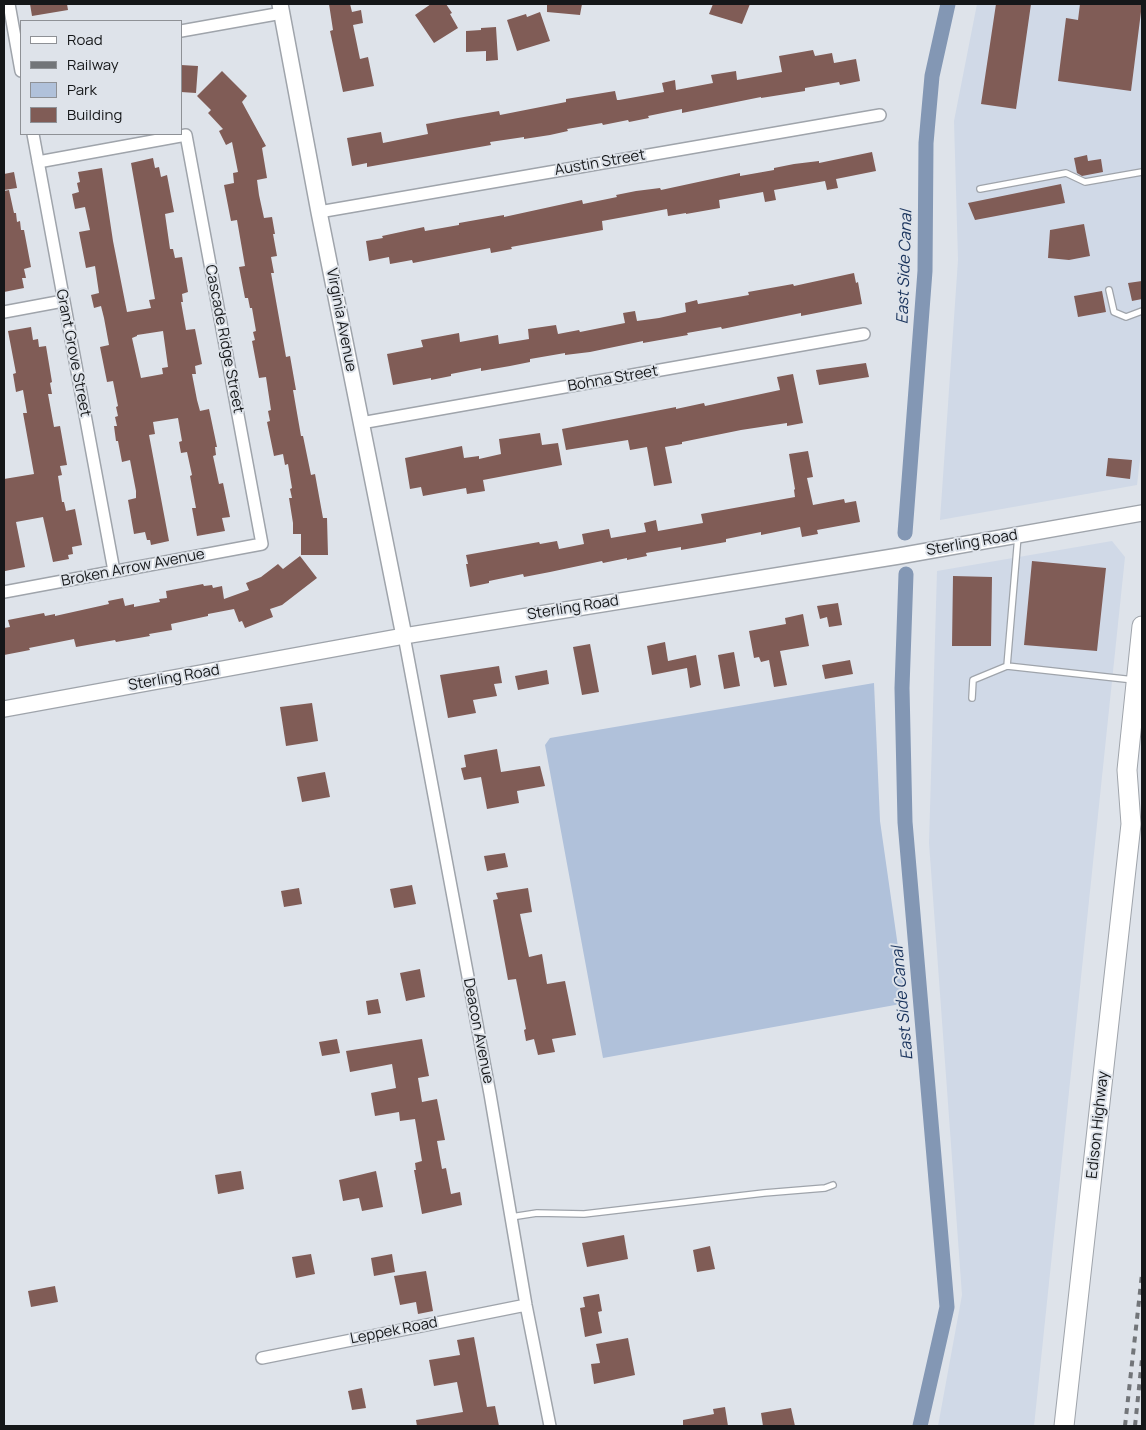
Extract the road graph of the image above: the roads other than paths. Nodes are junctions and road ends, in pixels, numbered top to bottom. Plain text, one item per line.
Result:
1 (9, 4) edge
2 (281, 8) edge
3 (182, 31) edge
4 (20, 59) edge
5 (880, 115) dead end
6 (33, 135) edge
7 (38, 162) junction
8 (1142, 172) edge
9 (980, 189) dead end
10 (319, 212) junction
11 (1109, 290) dead end
12 (64, 301) junction
13 (1142, 311) edge
14 (4, 312) edge
15 (864, 334) dead end
16 (361, 423) junction
17 (1142, 512) edge
18 (1018, 536) junction
19 (262, 544) joint
20 (114, 572) junction
21 (4, 592) edge
22 (1142, 626) edge
23 (404, 636) junction
24 (1007, 666) junction
25 (1136, 681) junction
26 (972, 698) dead end
27 (4, 709) edge
28 (1142, 791) edge
29 (1131, 824) junction
30 (833, 1186) dead end
31 (511, 1217) junction
32 (526, 1304) junction
33 (262, 1358) dead end
34 (550, 1426) edge
35 (1064, 1426) edge

1 - 4 street
2 - 3 street
2 - 10 street, Virginia Avenue
5 - 10 street, Austin Street
6 - 7 street, Grant Grove Street
7 - 12 street, Grant Grove Street
7 - 19 street, Cascade Ridge Street
8 - 9 lane
10 - 16 street, Virginia Avenue
11 - 13 lane
12 - 14 street
12 - 20 street, Grant Grove Street
15 - 16 street, Bohna Street
16 - 23 street, Virginia Avenue
17 - 18 street, Sterling Road
18 - 23 street, Sterling Road
18 - 24 lane
19 - 20 street, Broken Arrow Avenue
20 - 21 street, Broken Arrow Avenue
22 - 25 main road, Edison Highway
23 - 27 street, Sterling Road
23 - 31 street, Deacon Avenue
24 - 25 lane
24 - 26 lane
25 - 29 main road, Edison Highway
28 - 29 main road, Edison Highway
29 - 35 main road, Edison Highway
30 - 31 lane
31 - 32 street, Deacon Avenue
32 - 33 street, Leppek Road
32 - 34 street, Deacon Avenue

